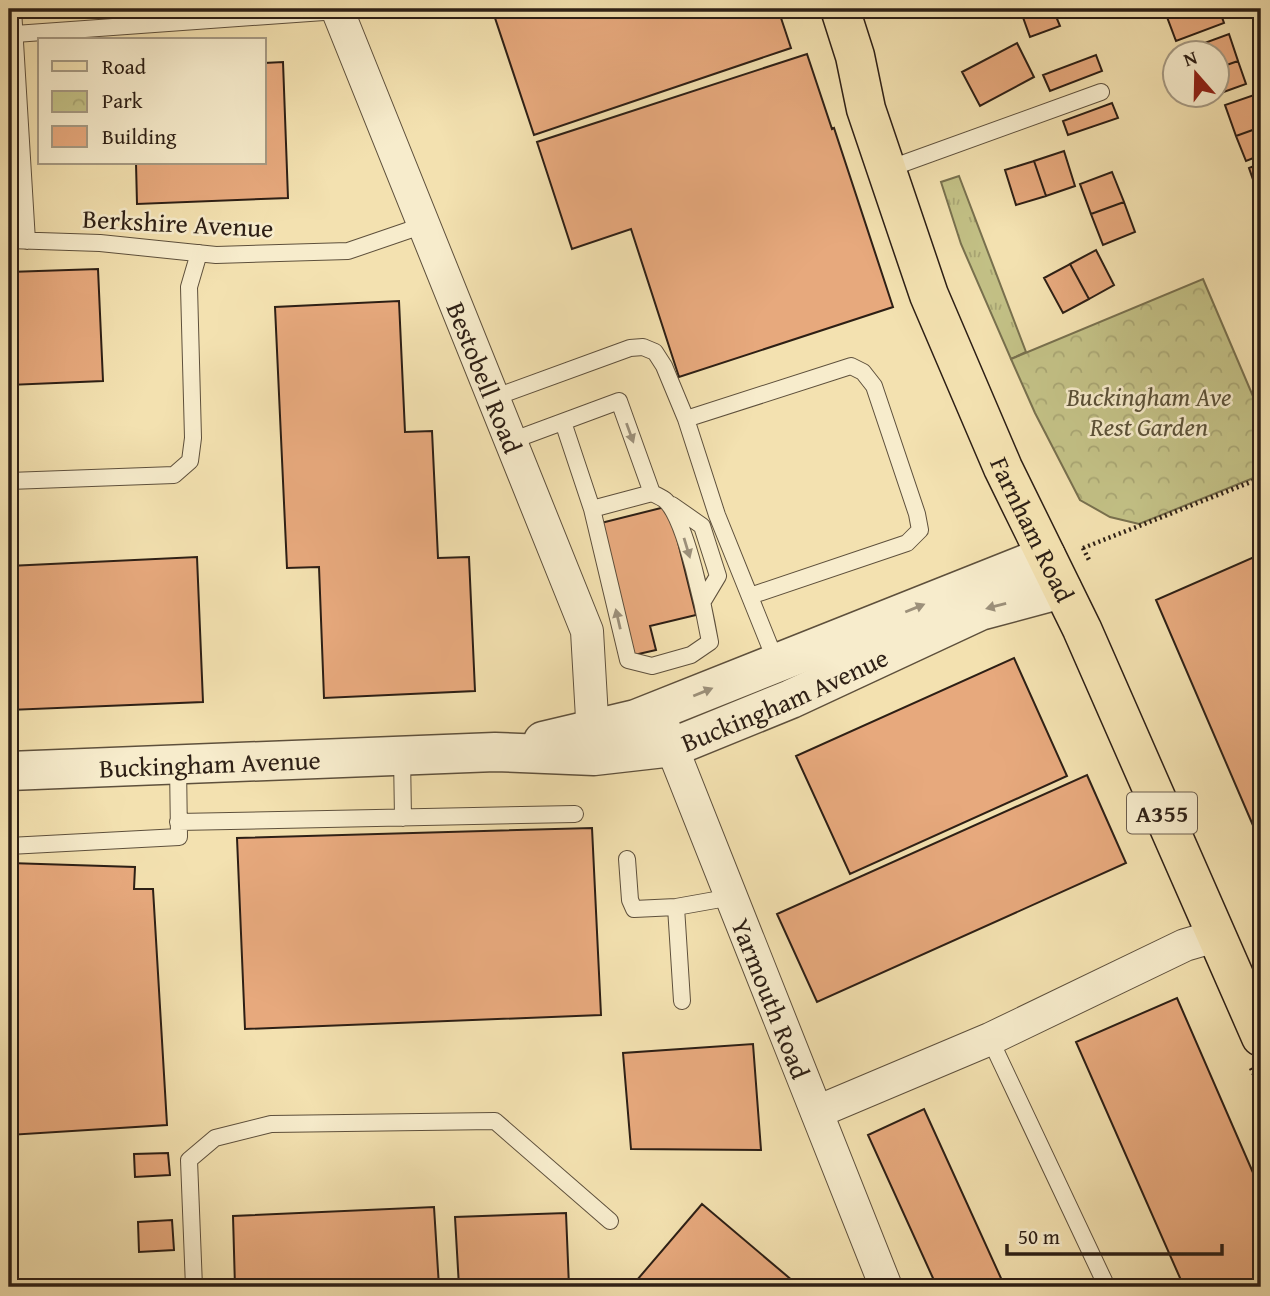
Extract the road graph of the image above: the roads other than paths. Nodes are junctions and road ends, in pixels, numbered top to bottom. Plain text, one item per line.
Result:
1 (13, 9) edge
2 (840, 9) edge
3 (337, 10) edge
4 (15, 34) junction
5 (1101, 92) dead end
6 (888, 169) junction
7 (424, 225) junction
8 (9, 240) edge
9 (27, 241) junction
10 (199, 253) junction
11 (493, 398) junction
12 (686, 419) junction
13 (563, 422) junction
14 (511, 441) junction
15 (9, 481) edge
16 (652, 493) junction
17 (592, 509) junction
18 (1054, 573) junction
19 (751, 596) junction
20 (783, 681) junction
21 (657, 711) junction
22 (593, 742) junction
23 (673, 747) junction
24 (402, 755) junction
25 (178, 764) junction
26 (9, 771) edge
27 (575, 814) dead end
28 (403, 818) junction
29 (178, 822) junction
30 (9, 846) edge
31 (626, 859) dead end
32 (732, 897) junction
33 (676, 906) junction
34 (1216, 936) junction
35 (682, 1001) dead end
36 (1261, 1037) edge
37 (990, 1039) junction
38 (817, 1112) junction
39 (610, 1221) dead end
40 (194, 1287) edge
41 (886, 1287) edge
42 (1107, 1287) edge

1 - 4 lane
2 - 6 main road, Farnham Road / A355
3 - 4 lane
3 - 7 street, Bestobell Road
4 - 9 lane
5 - 6 lane
6 - 18 main road, Farnham Road / A355
7 - 10 lane, Berkshire Avenue
7 - 11 street, Bestobell Road
8 - 9 lane, Berkshire Avenue
9 - 10 lane, Berkshire Avenue
10 - 15 lane
11 - 12 lane
11 - 14 street, Bestobell Road
12 - 19 lane
12 - 19 lane
13 - 14 lane
13 -> 16 lane
13 - 17 lane
14 - 22 street, Bestobell Road
16 - 17 lane
16 -> 17 lane
18 - 20 street, Buckingham Avenue
18 - 34 main road, Farnham Road / A355
19 - 20 lane
21 -> 20 street, Buckingham Avenue
20 - 23 street, Buckingham Avenue
21 - 22 street, Buckingham Avenue
21 - 23 street, Yarmouth Road
22 - 23 street, Buckingham Avenue
22 - 24 street, Buckingham Avenue
23 - 32 street, Yarmouth Road
24 - 25 street, Buckingham Avenue
24 - 28 lane
25 - 26 street, Buckingham Avenue
25 - 29 lane
27 - 28 lane
28 - 29 lane
29 - 30 lane
31 - 33 lane
32 - 33 lane
32 - 38 street, Yarmouth Road
33 - 35 lane
34 - 36 main road, Farnham Road / A355
34 - 37 street
37 - 38 street
37 - 42 lane
38 - 41 street, Yarmouth Road
39 - 40 lane

